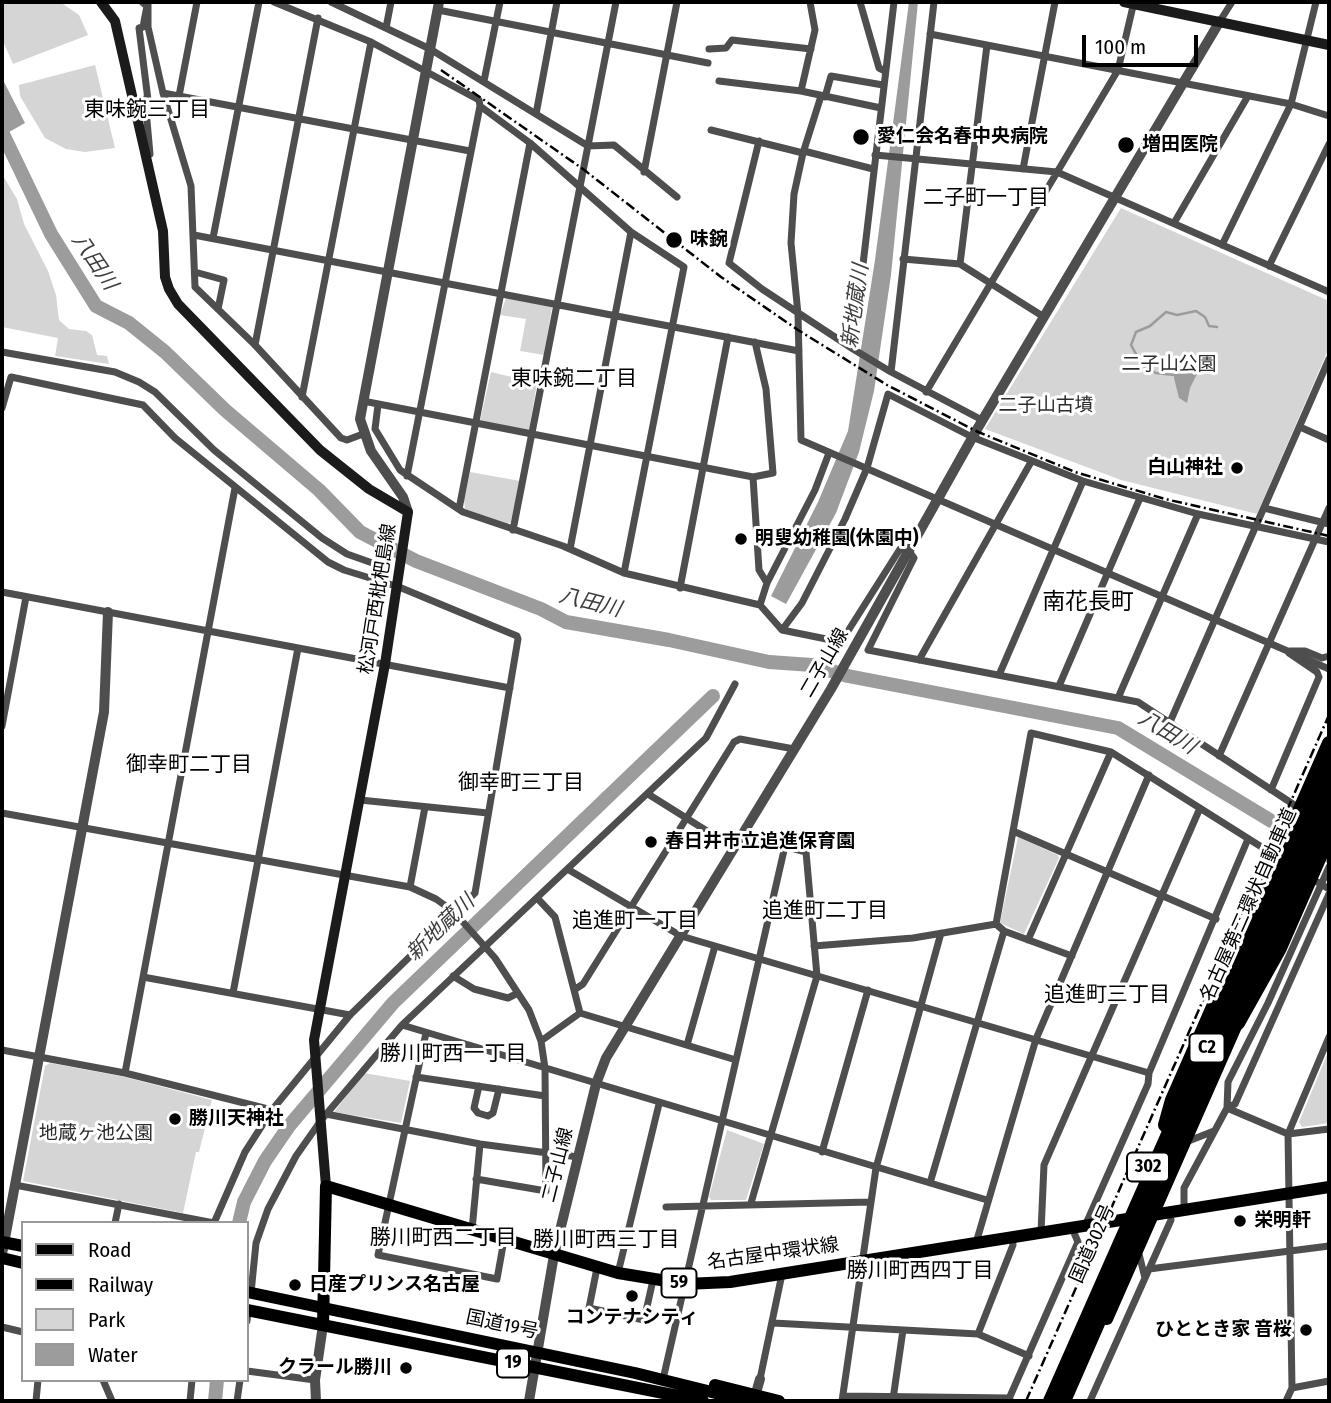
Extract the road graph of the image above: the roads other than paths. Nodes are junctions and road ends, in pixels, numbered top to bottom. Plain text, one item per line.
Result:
1 (100, 2) edge
2 (197, 2) edge
3 (258, 2) edge
4 (274, 2) edge
5 (331, 2) edge
6 (391, 2) edge
7 (500, 2) edge
8 (558, 2) edge
9 (616, 2) edge
10 (677, 2) edge
11 (810, 2) edge
12 (860, 2) edge
13 (894, 2) edge
14 (934, 2) edge
15 (1055, 2) edge
16 (1130, 2) edge
17 (1232, 2) edge
18 (1316, 2) edge
19 (146, 3) edge
20 (439, 6) edge
21 (318, 19) junction
22 (1220, 21) junction
23 (496, 22) junction
24 (386, 27) junction
25 (552, 32) junction
26 (930, 34) junction
27 (1307, 39) junction
28 (371, 42) junction
29 (607, 43) junction
30 (987, 45) junction
31 (1329, 45) edge
32 (429, 49) junction
33 (709, 49) dead end
34 (811, 49) junction
35 (666, 55) junction
36 (1045, 56) junction
37 (708, 63) dead end
38 (1118, 70) junction
39 (426, 71) junction
40 (885, 71) junction
41 (484, 81) junction
42 (719, 81) dead end
43 (1184, 83) junction
44 (883, 85) junction
45 (801, 91) junction
46 (163, 93) junction
47 (179, 96) junction
48 (1248, 96) junction
49 (823, 97) junction
50 (1291, 104) junction
51 (480, 106) junction
52 (238, 108) junction
53 (881, 108) junction
54 (536, 114) junction
55 (1329, 116) edge
56 (298, 119) junction
57 (354, 130) junction
58 (711, 130) dead end
59 (412, 140) junction
60 (759, 141) junction
61 (530, 143) junction
62 (1329, 144) edge
63 (588, 146) junction
64 (470, 152) junction
65 (804, 152) junction
66 (878, 155) junction
67 (913, 158) junction
68 (147, 163) junction
69 (970, 164) junction
70 (873, 169) junction
71 (1023, 169) junction
72 (644, 172) junction
73 (1057, 172) junction
74 (580, 189) junction
75 (677, 197) dead end
76 (1115, 198) junction
77 (1174, 223) junction
78 (632, 232) junction
79 (194, 235) junction
80 (213, 238) junction
81 (1222, 245) junction
82 (274, 249) junction
83 (904, 259) junction
84 (329, 260) junction
85 (960, 264) junction
86 (1269, 266) junction
87 (388, 271) junction
88 (195, 272) junction
89 (446, 282) junction
90 (989, 283) junction
91 (1329, 292) edge
92 (502, 293) junction
93 (558, 304) junction
94 (218, 309) junction
95 (798, 314) junction
96 (616, 315) junction
97 (1044, 317) junction
98 (673, 326) junction
99 (728, 337) junction
100 (755, 342) junction
101 (256, 345) junction
102 (853, 349) junction
103 (799, 351) junction
104 (2, 352) edge
105 (1329, 359) edge
106 (891, 372) junction
107 (926, 392) junction
108 (302, 397) junction
109 (363, 401) junction
110 (378, 405) junction
111 (2, 408) edge
112 (421, 413) junction
113 (982, 420) junction
114 (476, 424) junction
115 (1300, 427) junction
116 (363, 434) junction
117 (532, 434) junction
118 (972, 437) junction
119 (1329, 440) edge
120 (592, 446) junction
121 (831, 454) junction
122 (648, 456) junction
123 (1031, 462) junction
124 (704, 467) junction
125 (865, 467) junction
126 (407, 476) junction
127 (753, 477) junction
128 (1083, 481) junction
129 (235, 488) junction
130 (938, 498) junction
131 (1140, 498) junction
132 (1264, 508) junction
133 (1329, 508) edge
134 (459, 509) junction
135 (1199, 514) junction
136 (409, 517) junction
137 (1326, 523) edge
138 (997, 526) junction
139 (1257, 526) junction
140 (513, 530) junction
141 (1315, 539) junction
142 (1329, 542) edge
143 (570, 549) junction
144 (909, 551) junction
145 (1054, 551) junction
146 (378, 565) dead end
147 (624, 573) junction
148 (1108, 575) junction
149 (400, 583) junction
150 (767, 583) junction
151 (680, 588) junction
152 (2, 592) edge
153 (26, 597) junction
154 (1162, 598) junction
155 (760, 606) junction
156 (108, 612) junction
157 (1216, 620) junction
158 (782, 629) junction
159 (209, 631) junction
160 (1270, 644) junction
161 (298, 648) junction
162 (1286, 651) junction
163 (1329, 656) edge
164 (919, 660) junction
165 (385, 664) junction
166 (1329, 669) edge
167 (999, 675) junction
168 (735, 684) dead end
169 (1059, 686) junction
170 (510, 688) junction
171 (1118, 698) junction
172 (1170, 722) junction
173 (2, 726) edge
174 (1329, 743) edge
175 (794, 749) junction
176 (1111, 752) junction
177 (1219, 756) junction
178 (1329, 756) edge
179 (1329, 770) edge
180 (1149, 775) junction
181 (1271, 790) junction
182 (648, 794) junction
183 (1329, 796) edge
184 (360, 800) junction
185 (425, 807) junction
186 (1200, 808) junction
187 (2, 813) edge
188 (488, 813) junction
189 (1329, 817) edge
190 (687, 818) junction
191 (1329, 827) edge
192 (83, 828) junction
193 (1013, 831) junction
194 (743, 835) junction
195 (1329, 836) edge
196 (1248, 839) junction
197 (169, 843) junction
198 (785, 846) junction
199 (734, 848) junction
200 (1065, 854) junction
201 (258, 860) junction
202 (1329, 867) edge
203 (569, 870) junction
204 (1107, 873) junction
205 (345, 876) junction
206 (410, 887) junction
207 (1329, 892) edge
208 (1161, 896) junction
209 (538, 899) junction
210 (632, 906) junction
211 (454, 912) junction
212 (1216, 919) junction
213 (996, 924) junction
214 (1004, 931) junction
215 (1249, 932) junction
216 (941, 933) junction
217 (681, 936) junction
218 (1028, 940) junction
219 (486, 946) junction
220 (715, 946) junction
221 (814, 946) junction
222 (1279, 954) junction
223 (1072, 956) junction
224 (759, 960) junction
225 (453, 976) junction
226 (817, 976) junction
227 (143, 977) junction
228 (574, 990) junction
229 (868, 990) junction
230 (233, 993) junction
231 (518, 993) junction
232 (920, 1006) junction
233 (320, 1010) junction
234 (580, 1013) junction
235 (350, 1015) junction
236 (978, 1022) junction
237 (1238, 1024) joint
238 (402, 1026) junction
239 (624, 1026) junction
240 (426, 1033) junction
241 (1329, 1037) edge
242 (1036, 1039) junction
243 (541, 1041) junction
244 (687, 1045) junction
245 (2, 1050) edge
246 (1091, 1055) junction
247 (40, 1057) junction
248 (315, 1060) junction
249 (737, 1060) junction
250 (545, 1068) junction
251 (125, 1073) junction
252 (1149, 1073) junction
253 (416, 1077) junction
254 (596, 1084) junction
255 (479, 1086) junction
256 (499, 1089) junction
257 (545, 1096) junction
258 (659, 1104) junction
259 (1227, 1108) junction
260 (272, 1110) junction
261 (323, 1115) junction
262 (723, 1123) junction
263 (404, 1128) junction
264 (1329, 1129) edge
265 (1214, 1131) junction
266 (1288, 1134) junction
267 (770, 1137) junction
268 (1161, 1138) joint
269 (1186, 1143) junction
270 (480, 1144) junction
271 (822, 1152) junction
272 (547, 1154) junction
273 (578, 1157) junction
274 (876, 1168) junction
275 (476, 1179) junction
276 (930, 1183) junction
277 (15, 1185) junction
278 (326, 1186) junction
279 (1329, 1187) edge
280 (1289, 1193) junction
281 (987, 1200) junction
282 (870, 1202) junction
283 (751, 1203) junction
284 (119, 1204) junction
285 (704, 1204) junction
286 (389, 1205) junction
287 (666, 1207) dead end
288 (1184, 1210) junction
289 (1154, 1214) junction
290 (1171, 1220) dead end
291 (115, 1221) edge
292 (204, 1221) edge
293 (215, 1221) edge
294 (1124, 1221) junction
295 (1079, 1228) junction
296 (472, 1230) junction
297 (1041, 1232) junction
298 (1012, 1237) junction
299 (504, 1240) junction
300 (3, 1242) edge
301 (976, 1243) junction
302 (21, 1246) edge
303 (1329, 1246) edge
304 (1138, 1250) junction
305 (1289, 1252) junction
306 (554, 1255) junction
307 (21, 1261) edge
308 (862, 1261) junction
309 (597, 1268) junction
310 (1149, 1269) junction
311 (618, 1273) junction
312 (782, 1274) junction
313 (1145, 1278) junction
314 (653, 1280) junction
315 (685, 1284) junction
316 (249, 1292) edge
317 (323, 1308) junction
318 (248, 1314) edge
319 (773, 1323) junction
320 (323, 1325) junction
321 (2, 1327) edge
322 (853, 1327) junction
323 (903, 1331) junction
324 (21, 1332) edge
325 (978, 1334) junction
326 (535, 1351) junction
327 (1029, 1356) junction
328 (532, 1367) junction
329 (248, 1371) edge
330 (635, 1373) junction
331 (664, 1375) junction
332 (760, 1379) joint
333 (315, 1380) junction
334 (1329, 1381) edge
335 (38, 1382) edge
336 (104, 1382) edge
337 (192, 1382) edge
338 (240, 1382) edge
339 (633, 1387) junction
340 (1292, 1388) junction
341 (752, 1397) edge
342 (659, 1399) edge
343 (843, 1399) edge
344 (893, 1399) edge
345 (1009, 1400) edge
346 (36, 1401) edge
347 (112, 1401) edge
348 (190, 1401) edge
349 (237, 1401) edge
350 (316, 1401) edge
351 (529, 1401) edge
352 (674, 1401) edge
353 (703, 1401) edge
354 (779, 1401) edge
355 (1044, 1401) edge
356 (1050, 1401) edge
357 (1064, 1401) edge
358 (1071, 1401) edge
359 (1090, 1401) edge
360 (1286, 1401) edge

1 - 68 main road, 松河戸西枇杷島線
2 - 47 street
3 - 52 street
4 - 21 street
5 - 24 street
6 - 24 street
7 - 23 street
8 - 25 street
9 - 29 street
10 - 35 street
11 - 34 street
12 - 40 street
13 - 40 street
14 - 26 street
15 - 36 street
16 - 22 main road
16 - 38 street
17 - 22 street
18 - 27 street
19 - 46 street
19 - 68 street
20 - 23 street
20 - 32 street
21 - 28 street
21 - 56 street
22 - 27 main road
22 - 43 street, 二子山線
23 - 25 street
23 - 41 street
24 - 32 street
25 - 29 street
25 - 54 street
26 - 30 street
26 - 67 street
27 - 31 main road
27 - 50 street
28 - 39 street
28 - 57 street
29 - 35 street
29 - 63 street
30 - 36 street
30 - 69 street
32 - 39 street
32 - 41 street
33 - 34 street
34 - 45 street
35 - 37 street
35 - 72 street
36 - 38 street
36 - 71 street
38 - 43 street
38 - 73 street
39 - 51 street
39 - 59 street
40 - 44 street
41 - 54 street
42 - 45 street
43 - 48 street
43 - 76 street, 二子山線
44 - 49 street
44 - 53 street
45 - 49 street
46 - 47 street
46 - 79 street
47 - 52 street
48 - 50 street
48 - 77 street
49 - 53 street
49 - 65 street
50 - 55 street
50 - 81 street
51 - 61 street
51 - 64 street
52 - 56 street
52 - 80 street
53 - 66 street
54 - 63 street
56 - 57 street
56 - 82 street
57 - 59 street
57 - 84 street
58 - 60 street
59 - 64 street
59 - 87 street
60 - 65 street
60 - 95 street
61 - 74 street
61 - 92 street
62 - 86 street
63 - 72 street
63 - 74 street
64 - 89 street
65 - 70 street
65 - 95 street
66 - 67 street
66 - 70 street
67 - 69 street
67 - 83 street
68 - 136 main road, 松河戸西枇杷島線
69 - 71 street
69 - 85 street
70 - 102 street
71 - 73 street
72 - 75 street
73 - 76 street
73 - 90 street
74 - 78 street
74 - 93 street
76 - 77 street
76 - 97 street, 二子山線
77 - 81 street
78 - 96 street
78 - 98 street
79 - 80 street
79 - 88 street
80 - 82 street
81 - 86 street
82 - 84 street
82 - 101 street
83 - 85 street
83 - 106 street
84 - 87 street
84 - 108 street
85 - 90 street
86 - 91 street
87 - 89 street
87 - 109 street
88 - 94 street
88 - 94 street
89 - 92 street
89 - 112 street
90 - 97 street
90 - 107 street
92 - 93 street
92 - 114 street
93 - 96 street
93 - 117 street
94 - 101 street
95 - 102 street
95 - 103 street
96 - 98 street
96 - 120 street
97 - 113 street, 二子山線
98 - 99 street
98 - 122 street
99 - 100 street
99 - 124 street
100 - 103 street
100 - 127 street
101 - 108 street
102 - 106 street
103 - 121 street
104 - 146 street
105 - 115 street
106 - 107 street
107 - 113 street
108 - 116 street
109 - 110 street
109 - 116 street
110 - 112 street
110 - 126 street
111 - 129 street
112 - 114 street
112 - 126 street
113 - 118 street, 二子山線
114 - 117 street
114 - 134 street
115 - 119 street
115 - 132 street
116 - 136 street
117 - 120 street
117 - 140 street
118 - 123 street
118 - 125 street
118 - 130 street, 二子山線
120 - 122 street
120 - 143 street
121 - 125 street
121 - 150 street
122 - 124 street
122 - 147 street
123 - 128 street
123 - 138 street
124 - 127 street
124 - 151 street
125 - 130 street
125 - 158 street
126 - 134 street
127 - 150 street
128 - 131 street
128 - 145 street
129 - 149 street
129 - 159 street
130 - 138 street
130 - 144 street, 二子山線
131 - 135 street
131 - 148 street
132 - 137 street
132 - 139 street
133 - 137 street
134 - 140 street
135 - 139 street
135 - 154 street
136 - 149 main road, 松河戸西枇杷島線
137 - 141 street
138 - 145 street
138 - 164 street
139 - 141 street
139 - 157 street
140 - 143 street
141 - 142 street
141 - 160 street
143 - 147 street
144 - 158 street
144 - 164 street
144 - 175 street, 二子山線
145 - 148 street
145 - 167 street
147 - 151 street
148 - 154 street
148 - 169 street
149 - 165 main road, 松河戸西枇杷島線
149 - 170 street
150 - 155 street
151 - 155 street
152 - 153 street
153 - 156 street
153 - 173 street
154 - 157 street
154 - 171 street
155 - 158 street
156 - 159 street
156 - 192 street
157 - 160 street
157 - 172 street
159 - 161 street
159 - 197 street
160 - 162 street
160 - 177 street
161 - 165 street
161 - 201 street
162 - 163 street
162 - 166 street
162 - 181 street
164 - 167 street
165 - 170 street
165 - 184 main road, 松河戸西枇杷島線
167 - 169 street
168 - 182 street
169 - 171 street
170 - 188 street
171 - 172 street
172 - 177 street
174 - 215 highway
175 - 190 street
175 - 194 street, 二子山線
176 - 180 street
176 - 193 street
176 - 200 street
177 - 181 street
178 - 215 main road
179 - 356 highway, 名古屋第二環状自動車道 / C2
180 - 186 street
180 - 204 street
181 - 191 street
182 - 190 street
182 - 203 street
183 - 357 highway, 名古屋第二環状自動車道 / C2
184 - 185 street
184 - 205 main road, 松河戸西枇杷島線
185 - 188 street
185 - 206 street
186 - 196 street
186 - 208 street
187 - 192 street
188 - 211 street
189 - 222 main road
190 - 199 street
190 - 210 street
192 - 197 street
192 - 247 street
193 - 200 street
193 - 213 street
194 - 198 street
194 - 199 street, 二子山線
195 - 222 highway
196 - 207 street
196 - 212 street
197 - 201 street
197 - 227 street
198 - 221 street
198 - 224 street
199 - 217 street, 二子山線
200 - 204 street
200 - 218 street
201 - 205 street
201 - 230 street
202 - 222 street
203 - 209 street
203 - 210 street
204 - 208 street
204 - 223 street
205 - 206 street
205 - 233 main road, 松河戸西枇杷島線
206 - 211 street
207 - 259 street
208 - 212 street
208 - 246 street
209 - 219 street
209 - 228 street
210 - 217 street
210 - 228 street
211 - 219 street
211 - 235 street
212 - 252 street
213 - 214 street
213 - 216 street
214 - 218 street
214 - 236 street
215 - 268 highway
216 - 221 street
216 - 232 street
217 - 220 street
217 - 239 street, 二子山線
218 - 223 street
219 - 225 street
219 - 231 street
220 - 224 street
220 - 244 street
221 - 226 street
222 - 237 highway
222 - 259 street
223 - 242 street
224 - 226 street
224 - 249 street
225 - 231 street
225 - 238 street
226 - 229 street
226 - 267 street
227 - 230 street
227 - 251 street
228 - 234 street
229 - 232 street
229 - 271 street
230 - 233 street
231 - 243 street
232 - 236 street
232 - 274 street
233 - 235 street
233 - 248 main road, 松河戸西枇杷島線
234 - 239 street
234 - 243 street
235 - 248 street
236 - 242 street
236 - 276 street
237 - 269 main road, 302
238 - 240 street
238 - 261 street
239 - 244 street
239 - 254 street, 二子山線
240 - 250 street
240 - 253 street
241 - 266 street
242 - 246 street
242 - 281 street
243 - 250 street
244 - 249 street
245 - 247 street
246 - 252 street
246 - 297 street
247 - 251 street
247 - 277 street
248 - 260 street
248 - 261 main road, 松河戸西枇杷島線
249 - 262 street
250 - 254 street
250 - 257 street
251 - 260 street
252 - 295 street
253 - 255 street
253 - 263 street
254 - 258 street
254 - 273 street, 二子山線
255 - 256 street
255 - 256 street
256 - 257 street
257 - 272 street
258 - 262 street
258 - 311 street
259 - 265 street
259 - 266 street
260 - 293 street
261 - 263 street
261 - 278 main road, 松河戸西枇杷島線
261 - 316 street
262 - 267 street
262 - 285 street
263 - 270 street
263 - 286 street
264 - 266 street
265 - 269 street
265 - 288 street
266 - 280 street
267 - 271 street
267 - 283 street
268 - 294 main road, 国道302号 / 302
269 - 289 main road, 302
270 - 272 street
270 - 275 street
271 - 274 street
272 - 273 street
272 - 275 street
273 - 306 street, 二子山線
274 - 276 street
274 - 282 street
275 - 296 street
276 - 281 street
277 - 284 street
277 - 300 street
278 - 286 main road, 名古屋中環状線 / 59
278 - 317 main road
279 - 280 main road, 名古屋中環状線 / 59
280 - 288 main road, 名古屋中環状線 / 59
280 - 305 street
281 - 301 street
282 - 283 street
282 - 308 street
283 - 285 street
284 - 291 street
284 - 292 street
285 - 287 street
285 - 315 street
286 - 296 main road, 名古屋中環状線 / 59
286 - 299 street
288 - 289 main road, 名古屋中環状線 / 59
289 - 294 main road, 名古屋中環状線 / 59
289 - 304 main road, 302
290 - 310 street
294 - 295 main road, 名古屋中環状線 / 59
294 - 355 main road, 国道302号 / 302
295 - 297 main road, 名古屋中環状線 / 59
295 - 327 street
296 - 299 main road, 名古屋中環状線 / 59
297 - 298 main road, 名古屋中環状線 / 59
298 - 301 main road, 名古屋中環状線 / 59
298 - 325 street
299 - 306 main road, 名古屋中環状線 / 59
300 - 302 main road
300 - 307 main road
301 - 308 main road, 名古屋中環状線 / 59
303 - 305 street
304 - 313 street
304 - 358 main road, 302
305 - 310 street
305 - 340 street
306 - 309 main road, 名古屋中環状線 / 59
306 - 326 street, 二子山線
308 - 312 main road, 名古屋中環状線 / 59
308 - 322 street
309 - 311 main road, 名古屋中環状線 / 59
309 - 314 street
310 - 313 street
311 - 314 main road, 名古屋中環状線 / 59
312 - 315 main road, 名古屋中環状線 / 59
312 - 319 street
313 - 359 street
314 - 315 main road, 名古屋中環状線 / 59
315 - 331 street
316 - 317 main road, 国道19号 / 19
317 - 320 main road
317 - 326 main road, 国道19号 / 19
318 - 320 main road, 国道19号 / 19
319 - 322 street
319 - 332 street
320 - 328 main road, 国道19号 / 19
320 - 333 street
321 - 324 street
322 - 323 street
322 - 343 street
323 - 325 street
323 - 344 street
325 - 327 street
326 - 328 street, 二子山線
326 - 330 main road, 国道19号 / 19
327 - 345 street
328 - 339 main road, 国道19号 / 19
328 - 351 street, 二子山線
329 - 333 street
330 - 331 main road
330 - 341 main road, 国道19号 / 19
331 - 341 main road
332 - 341 street
333 - 350 street
334 - 340 street
335 - 346 street
336 - 347 street
337 - 348 street
338 - 349 street
339 - 342 main road
339 - 353 main road, 国道19号 / 19
340 - 360 street
341 - 354 main road
342 - 352 main road
343 - 344 street
344 - 345 street

